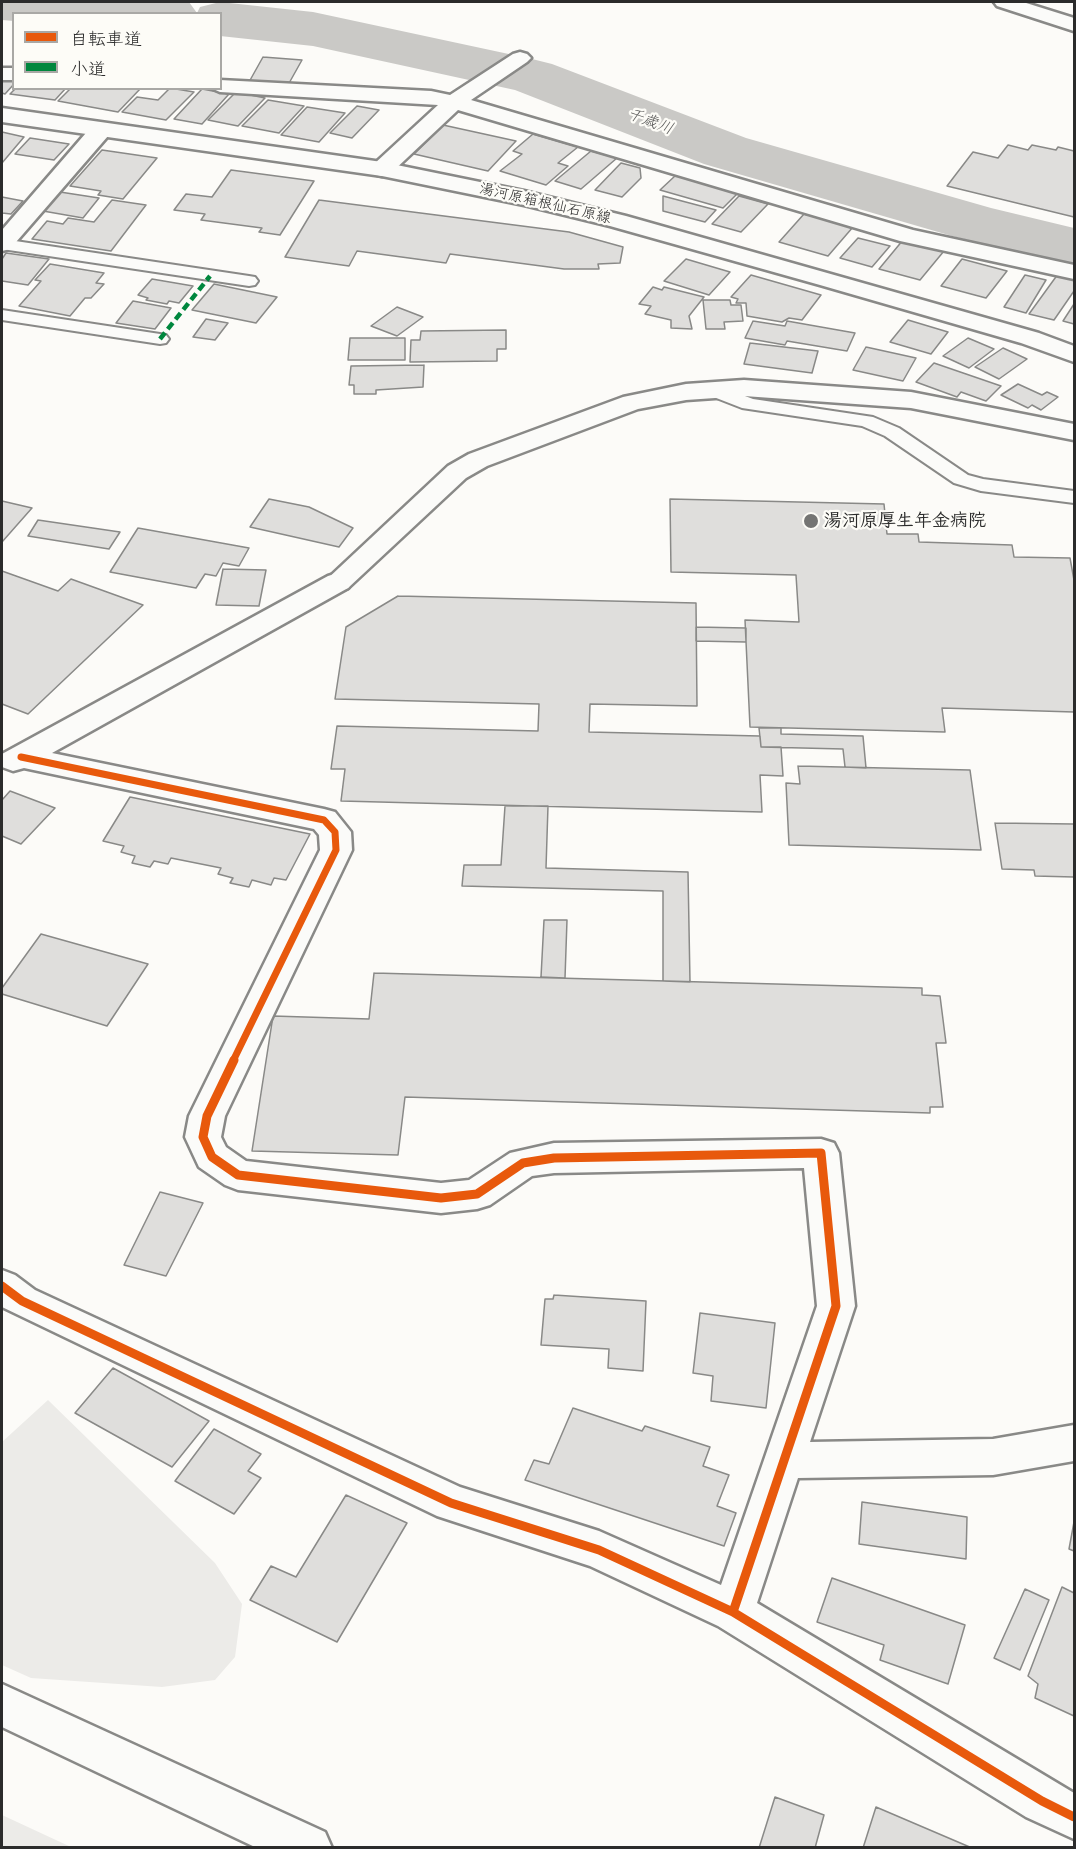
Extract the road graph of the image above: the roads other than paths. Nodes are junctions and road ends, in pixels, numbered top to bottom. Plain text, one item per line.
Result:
1 (1004, 2) edge
2 (1074, 25) edge
3 (520, 58) dead end
4 (222, 86) edge
5 (458, 98) junction
6 (2, 115) edge
7 (100, 131) junction
8 (382, 169) junction
9 (2, 244) edge
10 (1074, 272) edge
11 (249, 281) dead end
12 (2, 315) edge
13 (159, 339) dead end
14 (1074, 355) edge
15 (713, 390) junction
16 (1074, 432) edge
17 (1074, 497) edge
18 (11, 762) edge
19 (2, 1286) edge
20 (1074, 1443) edge
21 (785, 1460) junction
22 (733, 1612) junction
23 (2, 1705) edge
24 (1074, 1817) edge
25 (309, 1848) edge

1 - 2 street
3 - 5 street
4 - 5 street
5 - 8 street
5 - 10 street
6 - 7 street, 湯河原箱根仙石原線
7 - 8 street, 湯河原箱根仙石原線
7 - 9 street
8 - 14 street, 湯河原箱根仙石原線
9 - 11 lane
12 - 13 lane
15 - 16 street
15 - 17 lane
15 - 18 street
18 - 21 street
19 - 22 street
20 - 21 street
21 - 22 street
22 - 24 street
23 - 25 street

